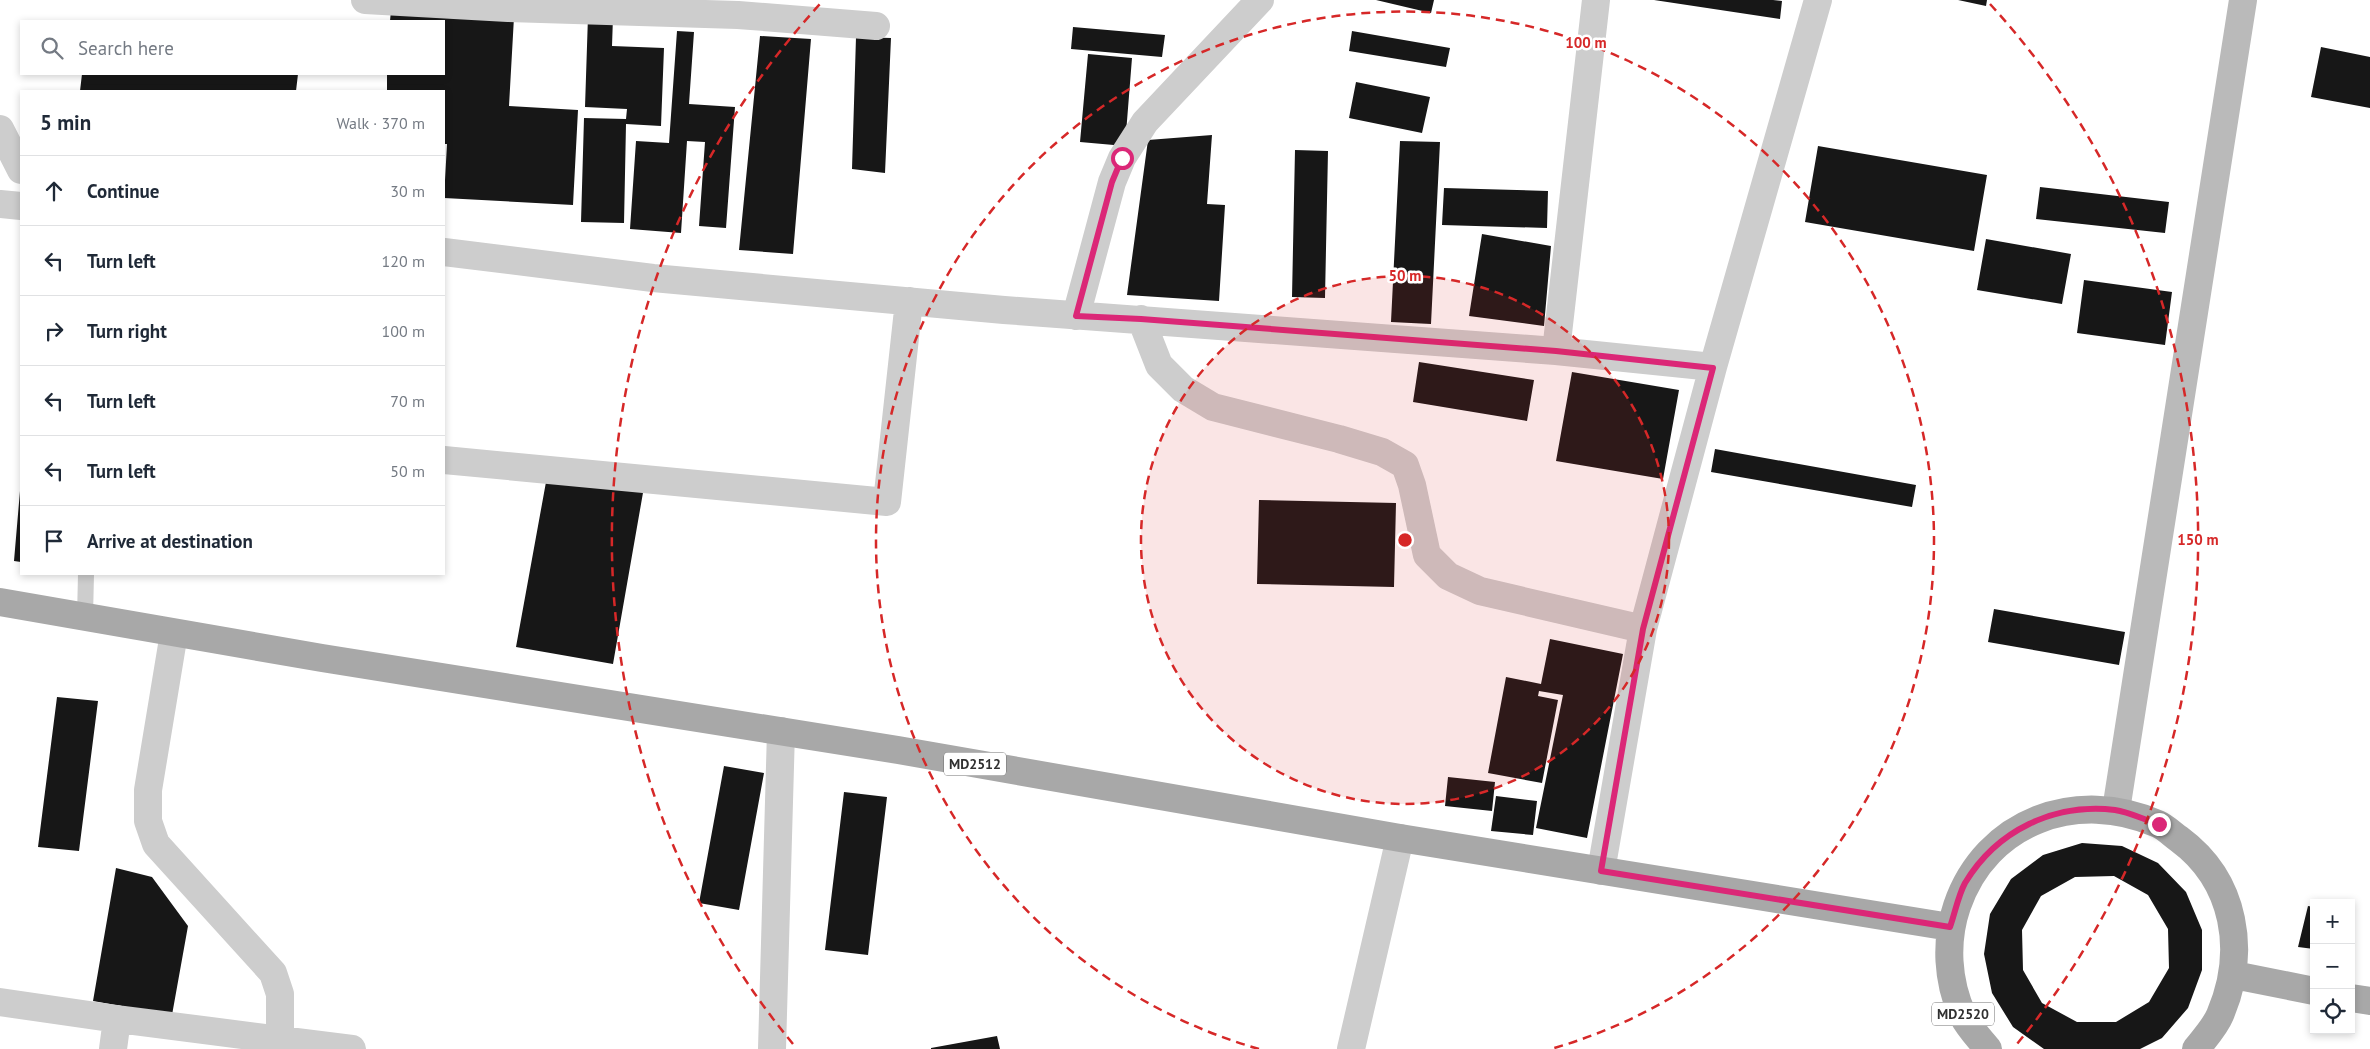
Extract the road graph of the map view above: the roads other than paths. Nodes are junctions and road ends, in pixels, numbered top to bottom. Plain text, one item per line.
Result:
1 (366, 0) edge
2 (1260, 0) edge
3 (1596, 0) edge
4 (1818, 0) edge
5 (2243, 0) edge
6 (876, 26) dead end
7 (0, 129) edge
8 (20, 168) edge
9 (0, 204) edge
10 (20, 206) edge
11 (445, 252) edge
12 (909, 301) junction
13 (1076, 316) junction
14 (1141, 319) junction
15 (1556, 351) junction
16 (1713, 368) junction
17 (445, 460) edge
18 (86, 575) edge
19 (0, 602) edge
20 (85, 617) junction
21 (1643, 629) junction
22 (174, 633) junction
23 (781, 731) junction
24 (2116, 810) junction
25 (1400, 838) junction
26 (1601, 871) junction
27 (1950, 927) junction
28 (2234, 976) junction
29 (2310, 990) edge
30 (2355, 999) edge
31 (2370, 1001) edge
32 (0, 1002) edge
33 (117, 1019) junction
34 (280, 1040) junction
35 (113, 1049) edge
36 (352, 1049) edge
37 (772, 1049) edge
38 (1351, 1049) edge
39 (1988, 1049) edge
40 (2196, 1049) edge

1 - 6 street
2 - 13 street
3 - 15 street
4 - 16 street
5 - 24 main road
7 - 8 street
9 - 10 street
11 - 12 street
12 - 13 street
12 - 17 street
13 - 14 street
14 - 15 street
14 - 21 street
15 - 16 street
16 - 21 street
18 - 20 lane
19 - 20 main road, MD2512
20 - 22 main road, MD2512
21 - 26 street
22 - 23 main road, MD2512
22 - 34 street
23 - 25 main road, MD2512
23 - 37 street
24 - 27 main road, MD2520
24 - 28 main road, MD2520
25 - 26 main road, MD2512
25 - 38 street
26 - 27 main road, MD2512
27 - 39 main road, MD2520
28 - 29 main road
28 - 40 main road, MD2520
30 - 31 main road
32 - 33 street
33 - 34 street
33 - 35 street
34 - 36 street

